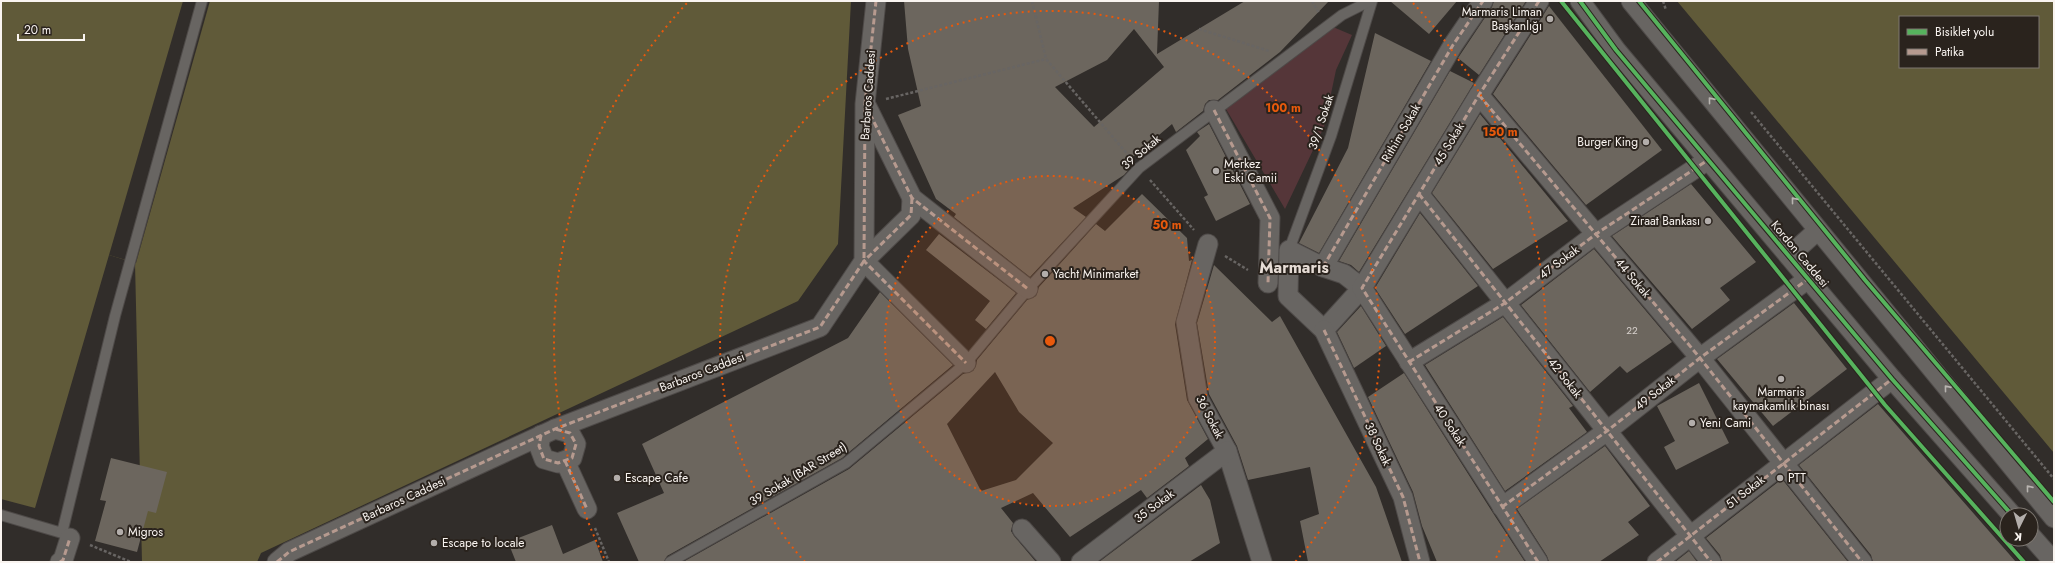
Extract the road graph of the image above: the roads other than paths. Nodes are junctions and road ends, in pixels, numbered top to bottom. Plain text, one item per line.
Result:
1 (202, 1) edge
2 (876, 1) edge
3 (1371, 1) edge
4 (1484, 1) edge
5 (1539, 1) edge
6 (1580, 1) edge
7 (1631, 1) edge
8 (1479, 95) junction
9 (865, 104) junction
10 (1214, 110) junction
11 (1708, 160) junction
12 (1419, 194) junction
13 (912, 198) junction
14 (1818, 230) junction
15 (1596, 234) junction
16 (1208, 244) dead end
17 (1289, 250) junction
18 (1789, 256) junction
19 (864, 260) junction
20 (1323, 267) junction
21 (1808, 279) junction
22 (1268, 283) dead end
23 (1362, 288) junction
24 (1028, 289) junction
25 (1505, 303) junction
26 (1324, 330) junction
27 (1700, 358) junction
28 (1409, 362) junction
29 (966, 363) junction
30 (1892, 379) junction
31 (1607, 431) junction
32 (548, 432) junction
33 (1227, 451) junction
34 (565, 461) junction
35 (1782, 464) junction
36 (1502, 507) junction
37 (2005, 507) edge
38 (587, 509) road end
39 (1, 514) edge
40 (2054, 518) edge
41 (1022, 529) dead end
42 (1689, 535) junction
43 (70, 538) dead end
44 (2039, 545) edge
45 (1259, 560) edge
46 (60, 562) edge
47 (277, 562) edge
48 (670, 562) edge
49 (1051, 562) edge
50 (1081, 562) edge
51 (1420, 562) edge
52 (1538, 562) edge
53 (1657, 562) edge
54 (1711, 562) edge
55 (1862, 562) edge
56 (2054, 562) edge

1 - 39 lane
2 - 9 street, Barbaros Caddesi
3 - 10 lane, 39 Sokak
3 - 17 lane, 39/1 Sokak
4 - 20 street, Rithim Sokak
5 - 8 street, 45 Sokak
6 - 11 street, Kordon Caddesi
14 -> 7 street
8 - 12 street, 45 Sokak
8 - 15 street, 44 Sokak
9 - 13 street
9 - 19 street, Barbaros Caddesi
10 - 22 street
10 - 24 lane, 39 Sokak
11 - 15 street, 47 Sokak
11 - 18 street, Kordon Caddesi
12 - 23 street, 45 Sokak
12 - 25 street, 42 Sokak
13 - 19 street
13 - 24 street
14 - 18 street
40 -> 14 street
15 - 25 street, 47 Sokak
15 - 27 street, 44 Sokak
16 - 33 street, 36 Sokak
17 - 20 street, 40 Sokak
17 - 26 street
18 - 21 street, Kordon Caddesi
19 - 29 street
19 - 32 street, Barbaros Caddesi
20 - 23 street, 40 Sokak
21 - 27 street, 49 Sokak
21 - 30 street, Kordon Caddesi
23 - 26 street, 45 Sokak
23 - 28 street, 40 Sokak
24 - 29 lane, 39 Sokak
25 - 28 street, 47 Sokak
25 - 31 street, 42 Sokak
26 - 51 street, 38 Sokak
27 - 31 street, 49 Sokak
27 - 35 street, 44 Sokak
28 - 36 street, 40 Sokak
29 - 48 lane, 39 Sokak (BAR Street)
30 - 35 street, 51 Sokak
30 - 37 street, Kordon Caddesi
31 - 36 street, 49 Sokak
31 - 42 street, 42 Sokak
32 - 34 street
32 - 34 street
32 - 47 street, Barbaros Caddesi
33 - 45 street, 36 Sokak
33 - 50 street, 35 Sokak
34 - 38 street
35 - 42 street, 51 Sokak
35 - 55 street, 44 Sokak
36 - 52 street, 40 Sokak
41 - 49 street
42 - 53 street, 51 Sokak
42 - 54 street, 42 Sokak
43 - 46 street
44 - 56 street

